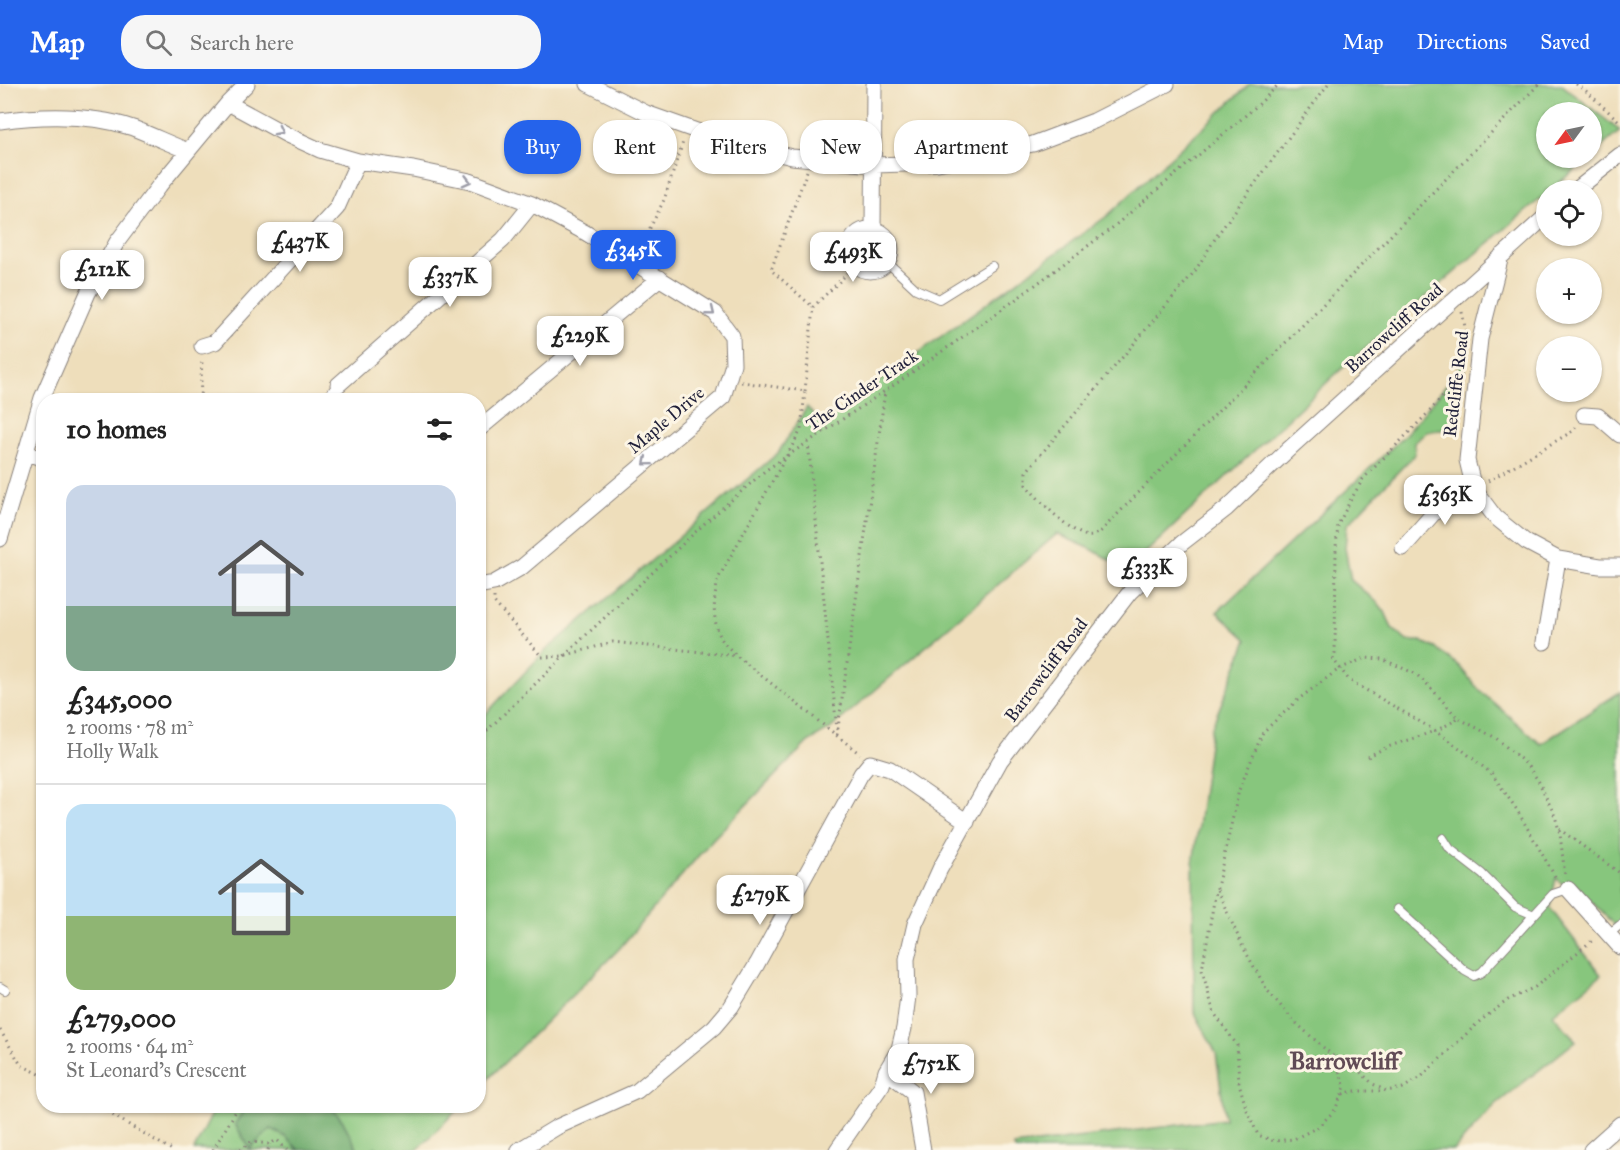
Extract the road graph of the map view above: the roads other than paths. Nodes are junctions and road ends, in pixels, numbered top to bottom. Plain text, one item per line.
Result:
1 (247, 84) edge
2 (588, 84) edge
3 (874, 84) edge
4 (1167, 84) edge
5 (228, 103) junction
6 (874, 120) edge
7 (0, 121) edge
8 (188, 151) junction
9 (1620, 155) edge
10 (800, 158) edge
11 (358, 162) junction
12 (882, 165) edge
13 (874, 174) edge
14 (1589, 180) edge
15 (532, 204) junction
16 (1536, 225) edge
17 (873, 229) junction
18 (1501, 256) junction
19 (887, 262) junction
20 (992, 266) dead end
21 (660, 278) junction
22 (202, 346) road end
23 (338, 385) joint
24 (44, 393) edge
25 (331, 393) edge
26 (1584, 415) road end
27 (36, 419) edge
28 (486, 423) edge
29 (1620, 435) edge
30 (26, 453) junction
31 (36, 456) edge
32 (1474, 489) junction
33 (0, 539) edge
34 (1403, 548) dead end
35 (1558, 559) junction
36 (1620, 566) edge
37 (486, 585) edge
38 (1544, 642) dead end
39 (967, 822) junction
40 (1443, 838) dead end
41 (1568, 889) joint
42 (1397, 909) dead end
43 (1534, 915) junction
44 (1611, 930) edge
45 (1620, 947) edge
46 (886, 1071) junction
47 (1620, 1124) edge
48 (519, 1150) edge
49 (837, 1150) edge
50 (923, 1150) edge
51 (1591, 1150) edge

1 - 5 street
2 - 10 street
3 - 6 street
4 - 12 street
5 - 8 street
5 -> 11 street, Maple Drive
7 - 8 street
8 - 24 street
9 - 14 street
11 -> 15 street, Maple Drive
11 - 22 street
13 - 17 street
15 - 21 street, Maple Drive
15 - 23 street
16 - 18 street, Barrowcliff Road
17 - 19 street
17 - 19 street
18 - 32 street, Redcliffe Road
18 - 39 street, Barrowcliff Road
19 - 20 lane
21 - 28 street
21 -> 37 street, Maple Drive
23 - 25 lane
26 - 29 street
27 - 30 street
30 - 31 street
30 - 33 street
32 - 34 street
32 - 35 street, Redcliffe Road
35 - 36 street, Redcliffe Road
35 - 38 street
39 - 46 street, Barrowcliff Road
39 - 48 street
40 - 43 lane
41 - 43 lane
41 - 44 street
42 - 43 lane
44 - 45 street
46 - 49 street, Barrowcliff Road
46 - 50 street
47 - 51 street

